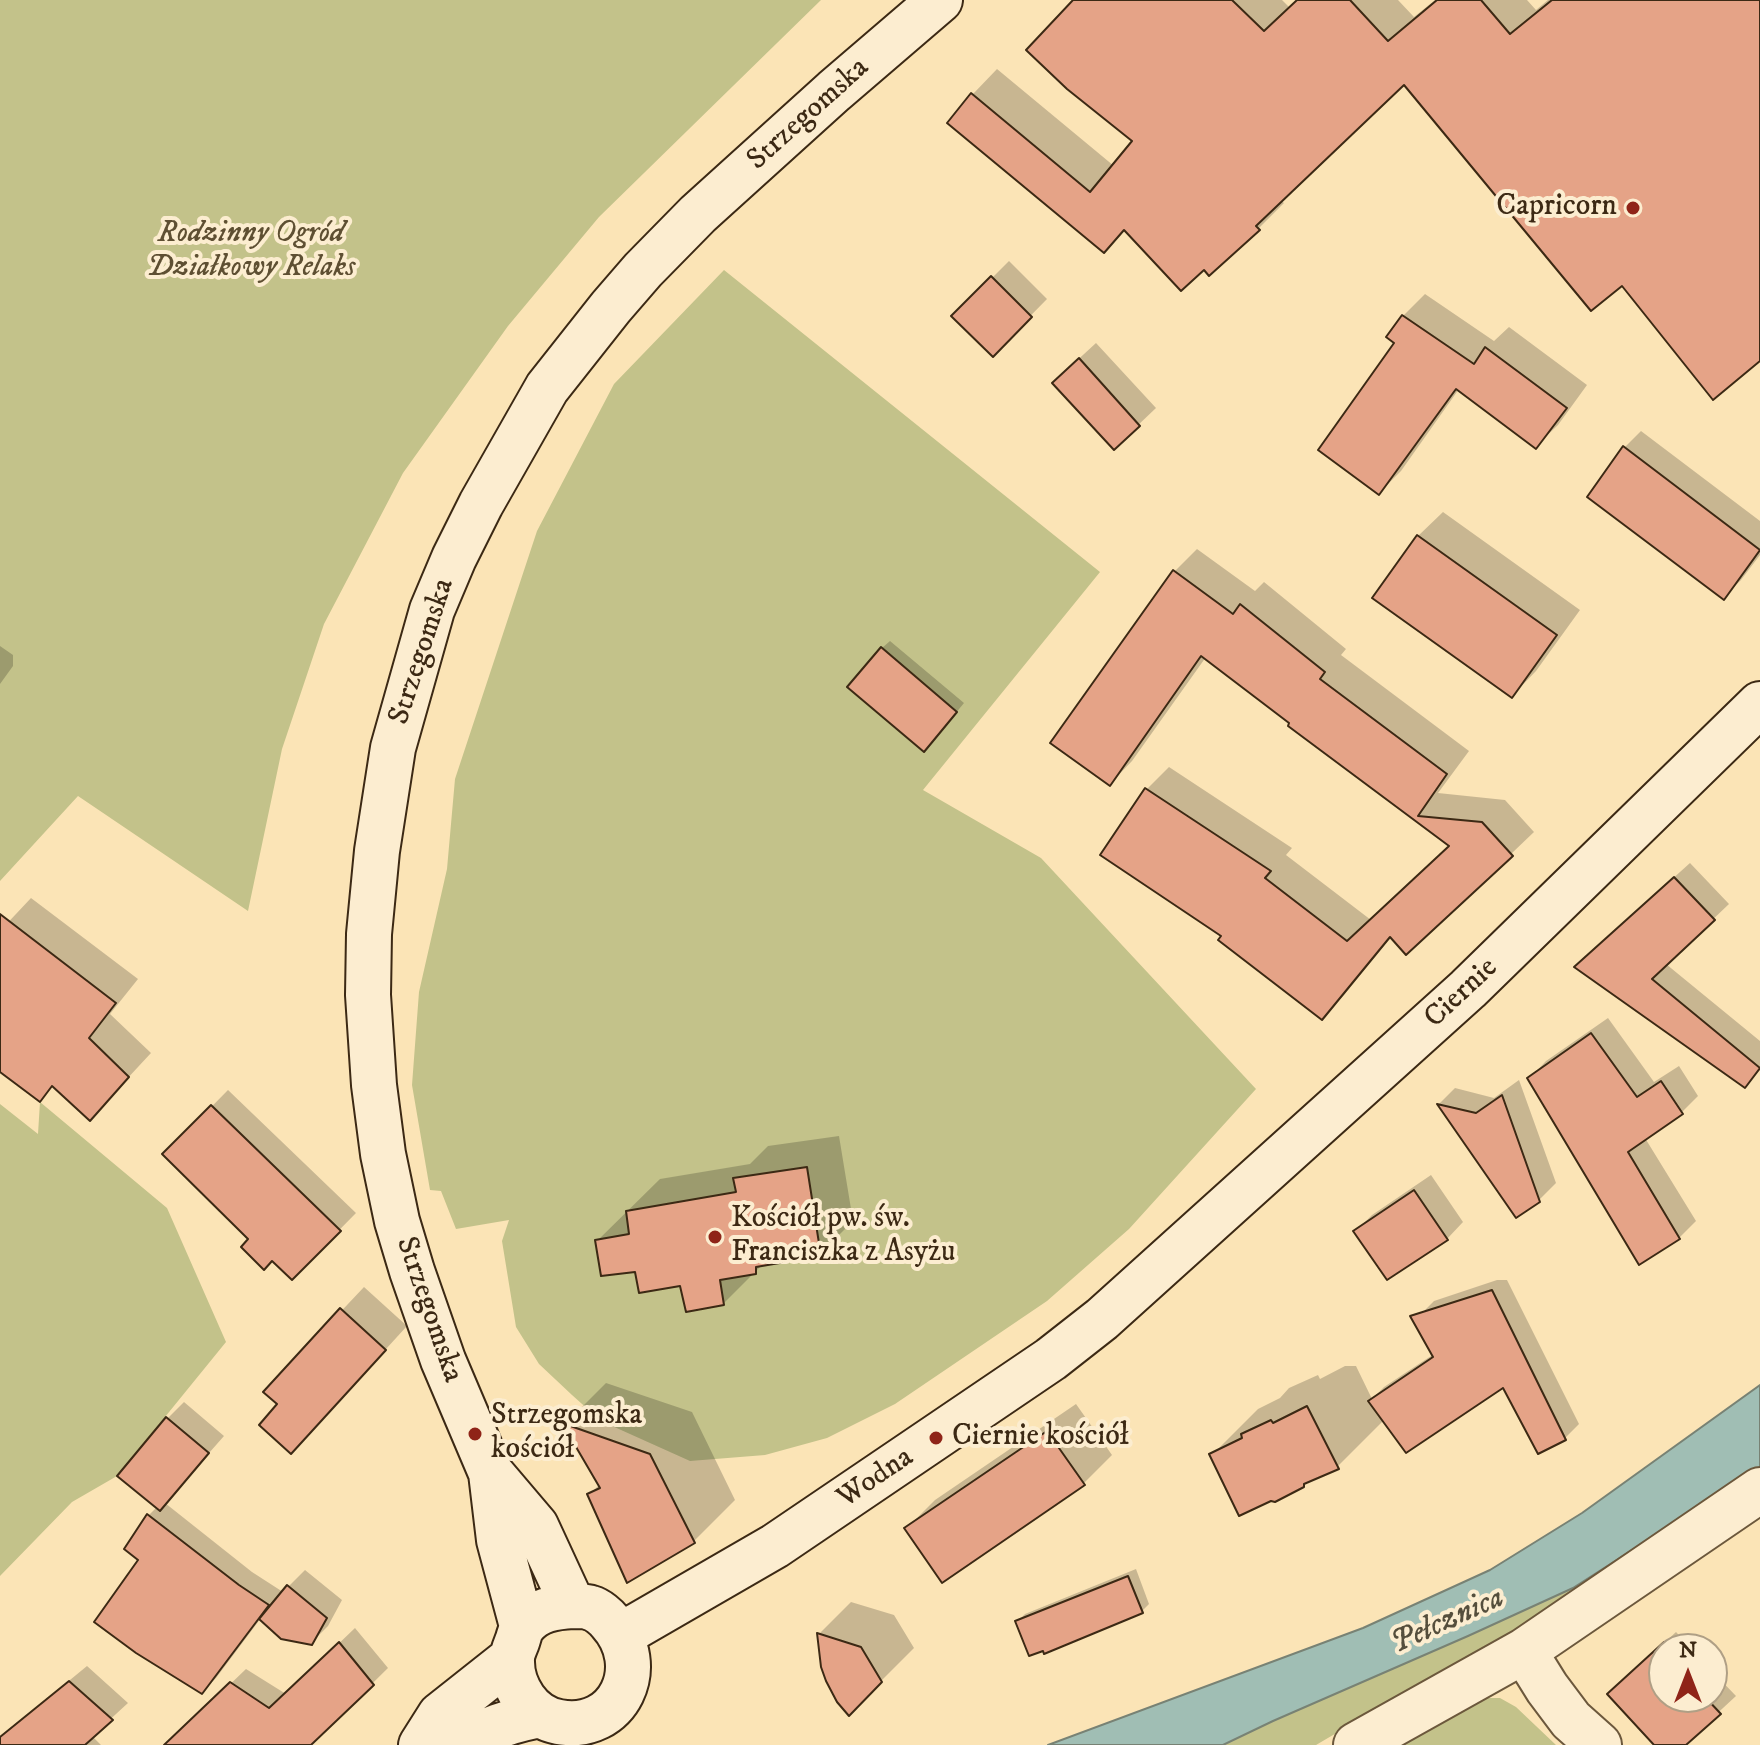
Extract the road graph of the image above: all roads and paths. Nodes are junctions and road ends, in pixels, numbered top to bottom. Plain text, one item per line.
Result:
1 (940, 0) edge
2 (1760, 704) edge
3 (1155, 1274) joint
4 (491, 1473) junction
5 (1760, 1490) edge
6 (573, 1606) junction
7 (621, 1635) junction
8 (517, 1642) junction
9 (1524, 1651) junction
10 (540, 1715) junction
11 (604, 1732) edge
12 (421, 1745) edge
13 (460, 1745) edge
14 (1356, 1745) edge
15 (1599, 1745) edge

1 - 4 main road, Strzegomska
2 - 3 main road, Ciernie
3 - 7 main road, Wodna
4 - 6 main road, Strzegomska
4 - 8 main road, Strzegomska
5 - 9 main road
6 - 7 main road
6 - 8 main road
7 - 11 main road
8 - 10 main road
8 - 12 main road
9 - 14 main road
9 - 15 main road
10 - 11 main road
10 - 13 main road

